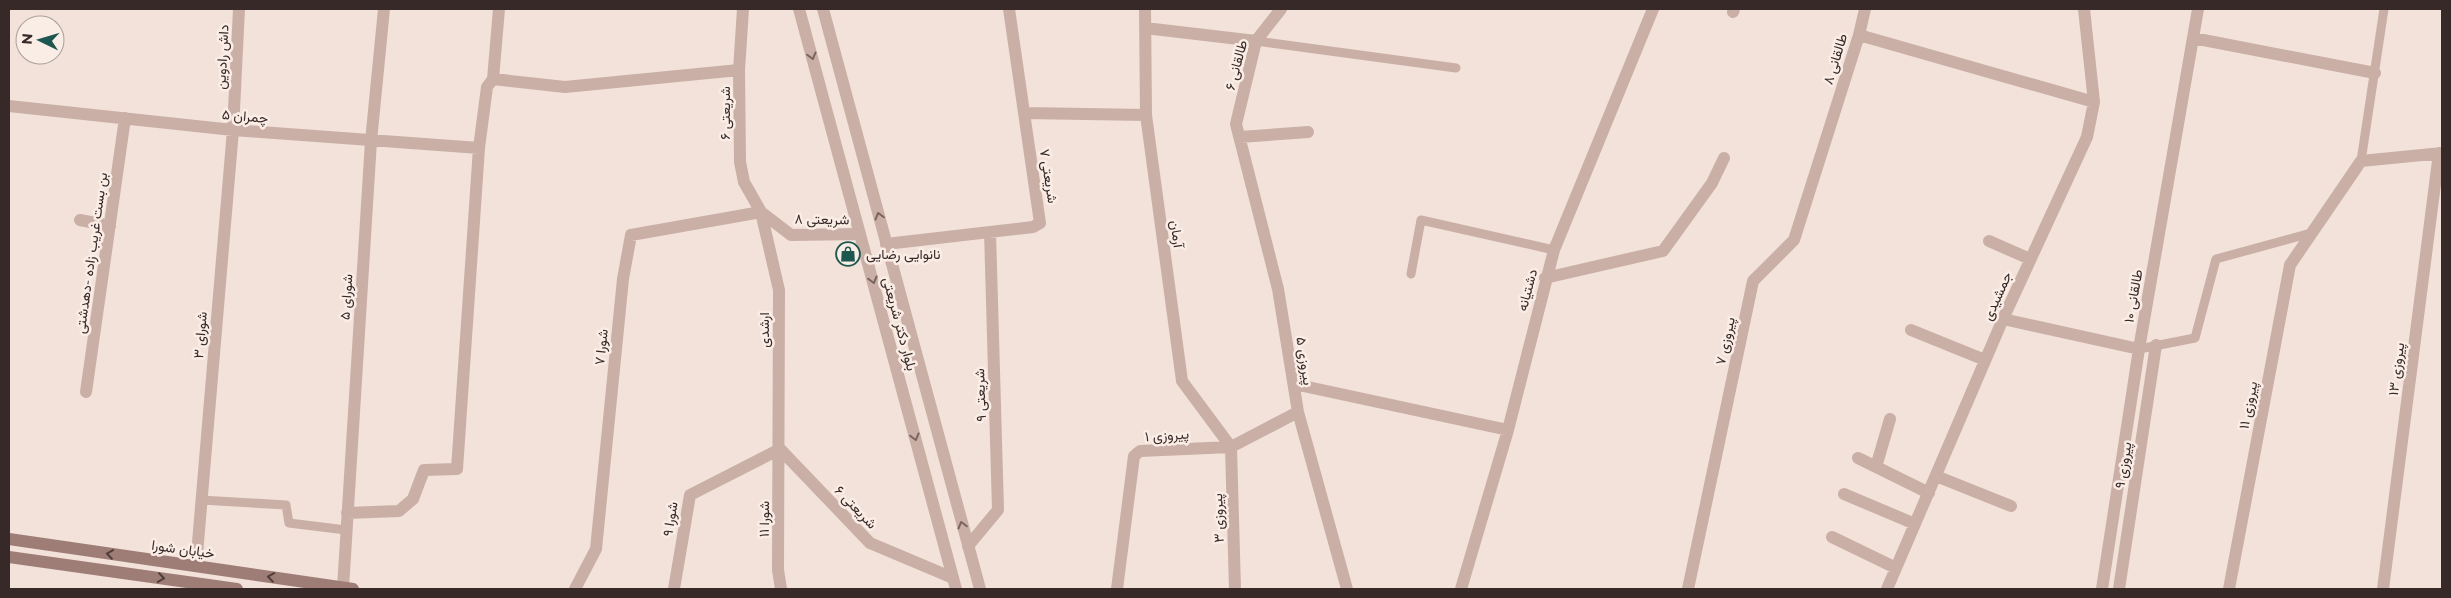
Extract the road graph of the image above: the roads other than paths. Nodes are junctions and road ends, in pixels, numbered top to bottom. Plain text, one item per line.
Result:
1 (239, 9) edge
2 (384, 9) edge
3 (499, 9) edge
4 (743, 9) edge
5 (799, 9) edge
6 (823, 9) edge
7 (1010, 9) edge
8 (1145, 9) edge
9 (1281, 9) edge
10 (1653, 9) edge
11 (1865, 9) edge
12 (2084, 9) edge
13 (2198, 9) edge
14 (2384, 9) edge
15 (1145, 28) junction
16 (1859, 35) junction
17 (2193, 38) junction
18 (1256, 41) junction
19 (1456, 68) dead end
20 (739, 70) junction
21 (2375, 73) junction
22 (493, 79) junction
23 (2094, 102) junction
24 (9, 106) edge
25 (234, 107) joint
26 (1024, 114) junction
27 (1146, 115) junction
28 (125, 118) junction
29 (1832, 118) joint
30 (233, 130) junction
31 (1308, 132) dead end
32 (1240, 136) junction
33 (371, 141) junction
34 (479, 148) junction
35 (2441, 153) edge
36 (1724, 158) dead end
37 (2361, 160) junction
38 (761, 212) junction
39 (80, 220) dead end
40 (110, 226) junction
41 (990, 232) junction
42 (2312, 233) junction
43 (860, 234) junction
44 (1990, 241) dead end
45 (886, 244) junction
46 (1554, 250) junction
47 (2030, 260) junction
48 (1411, 274) dead end
49 (1545, 278) junction
50 (2003, 319) junction
51 (1912, 330) dead end
52 (2156, 346) junction
53 (2139, 349) junction
54 (1985, 360) junction
55 (1294, 384) junction
56 (86, 392) dead end
57 (1298, 412) junction
58 (1890, 419) dead end
59 (1508, 430) junction
60 (1231, 447) junction
61 (780, 448) junction
62 (1858, 458) dead end
63 (1876, 467) junction
64 (949, 475) junction
65 (1936, 476) junction
66 (927, 481) junction
67 (1929, 493) junction
68 (1844, 494) dead end
69 (201, 500) junction
70 (2011, 506) dead end
71 (347, 513) junction
72 (1915, 524) junction
73 (346, 530) junction
74 (1832, 537) dead end
75 (9, 539) edge
76 (968, 546) junction
77 (9, 557) edge
78 (196, 566) junction
79 (1896, 568) junction
80 (955, 583) edge
81 (194, 586) edge
82 (348, 588) edge
83 (237, 589) edge
84 (575, 589) edge
85 (674, 589) edge
86 (781, 589) edge
87 (980, 589) edge
88 (1117, 589) edge
89 (1235, 589) edge
90 (1347, 589) edge
91 (1461, 589) edge
92 (1688, 589) edge
93 (1887, 589) edge
94 (2102, 589) edge
95 (2119, 589) edge
96 (2228, 589) edge
97 (2383, 589) edge

1 - 25 street, داش رادوین
2 - 33 street, شورای ۵
3 - 22 street
4 - 20 street, شریعتی ۶
5 -> 43 street, بلوار دکتر شریعتی
45 -> 6 street, بلوار دکتر شریعتی
7 - 26 street, شریعتی ۷
8 - 15 street, آرمان
9 - 18 street, طالقانی ۶
10 - 46 street, دشتیانه
11 - 16 street, طالقانی ۸
12 - 23 street, جمشیدی
13 - 17 street, طالقانی ۱۰
14 - 21 lane
15 - 18 street
15 - 27 street, آرمان
16 - 23 street
16 - 29 street, طالقانی ۸
17 - 21 street
17 - 53 street, طالقانی ۱۰
18 - 19 lane
18 - 32 street, طالقانی ۶
20 - 22 street
20 - 38 street, شریعتی ۶
21 - 37 lane
22 - 34 street
23 - 47 street, جمشیدی
24 - 28 street, چمران ۵
25 - 30 street, شورای ۳
26 - 27 street
26 - 41 street, شریعتی ۷
27 - 60 street, آرمان
28 - 30 street, چمران ۵
28 - 40 street, بن بست غریب زاده -دهدشتی
29 - 92 street, پیروزی ۷
30 - 33 street, چمران ۵
30 - 69 street, شورای ۳
31 - 32 street
32 - 55 street, پیروزی ۵
33 - 34 street, چمران ۵
33 - 71 street, شورای ۵
34 - 71 street
35 - 37 street
35 - 97 street, پیروزی ۱۳
36 - 49 street
37 - 42 street, پیروزی ۱۱
38 - 43 street, شریعتی ۸
38 - 61 street, ارشدی
38 - 84 street, شورا ۷
39 - 40 street
40 - 56 street, بن بست غریب زاده -دهدشتی
41 - 45 street, شریعتی ۷
41 - 76 street, شریعتی ۹
42 - 52 lane
42 - 96 street, پیروزی ۱۱
43 -> 66 street, بلوار دکتر شریعتی
44 - 47 street
45 - 64 street, بلوار دکتر شریعتی
46 - 48 lane
46 - 49 street, دشتیانه
47 - 50 street, جمشیدی
49 - 59 street, دشتیانه
50 - 53 street
50 - 54 street, جمشیدی
51 - 54 street
52 - 53 lane
52 - 95 street, پیروزی ۹
53 - 94 street, طالقانی ۱۰
54 - 65 street, جمشیدی
55 - 57 street, پیروزی ۵
55 - 59 street
57 - 60 street, پیروزی ۱
57 - 90 street, پیروزی ۵
58 - 63 street
59 - 91 street, دشتیانه
60 - 88 street, پیروزی ۱
60 - 89 street, پیروزی ۳
61 - 80 street, شریعتی ۶
61 - 85 street, شورا ۹
61 - 86 street, شورا ۱۱
62 - 63 street
63 - 67 street
64 - 66 street
76 -> 64 street, بلوار دکتر شریعتی
65 - 67 street, جمشیدی
65 - 70 street
66 - 80 street, بلوار دکتر شریعتی
67 - 72 street, جمشیدی
68 - 72 street
69 - 73 lane
69 - 78 street, شورای ۳
71 - 73 street, شورای ۵
72 - 79 street, جمشیدی
73 - 82 street, شورای ۵
74 - 79 street
78 -> 75 main road, خیابان شورا
76 - 87 street, بلوار دکتر شریعتی
77 -> 81 main road
82 -> 78 main road, خیابان شورا
79 - 93 street, جمشیدی
81 - 83 main road

